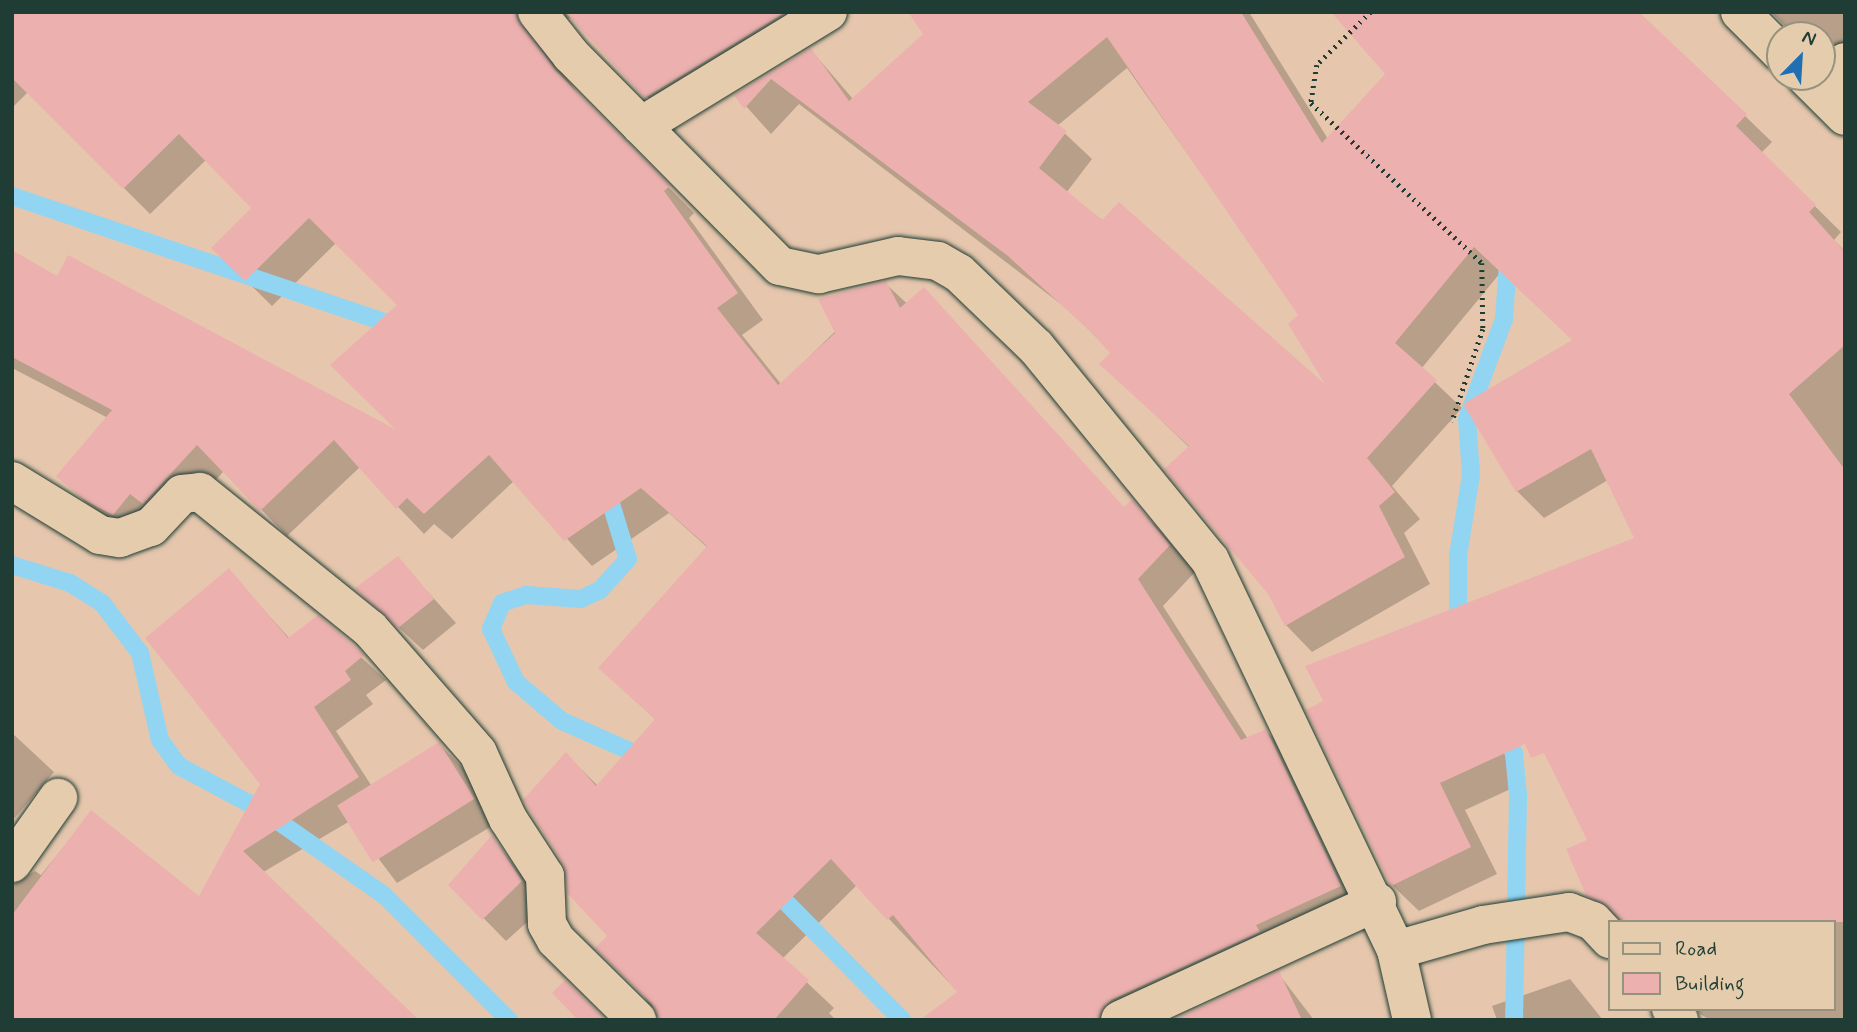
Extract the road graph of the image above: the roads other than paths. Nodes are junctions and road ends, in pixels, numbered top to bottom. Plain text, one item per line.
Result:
1 (537, 12) edge
2 (828, 12) edge
3 (1740, 12) edge
4 (1766, 38) edge
5 (1820, 91) edge
6 (1845, 116) edge
7 (641, 126) junction
8 (12, 481) edge
9 (58, 797) dead end
10 (12, 863) edge
11 (1377, 902) junction
12 (1608, 937) edge
13 (1395, 950) junction
14 (637, 1020) edge
15 (1120, 1020) edge
16 (1412, 1020) edge

1 - 7 street
2 - 7 street
3 - 4 street
5 - 6 street
7 - 11 street
8 - 14 street
9 - 10 street
11 - 13 street
11 - 15 street
12 - 13 street
13 - 16 street

